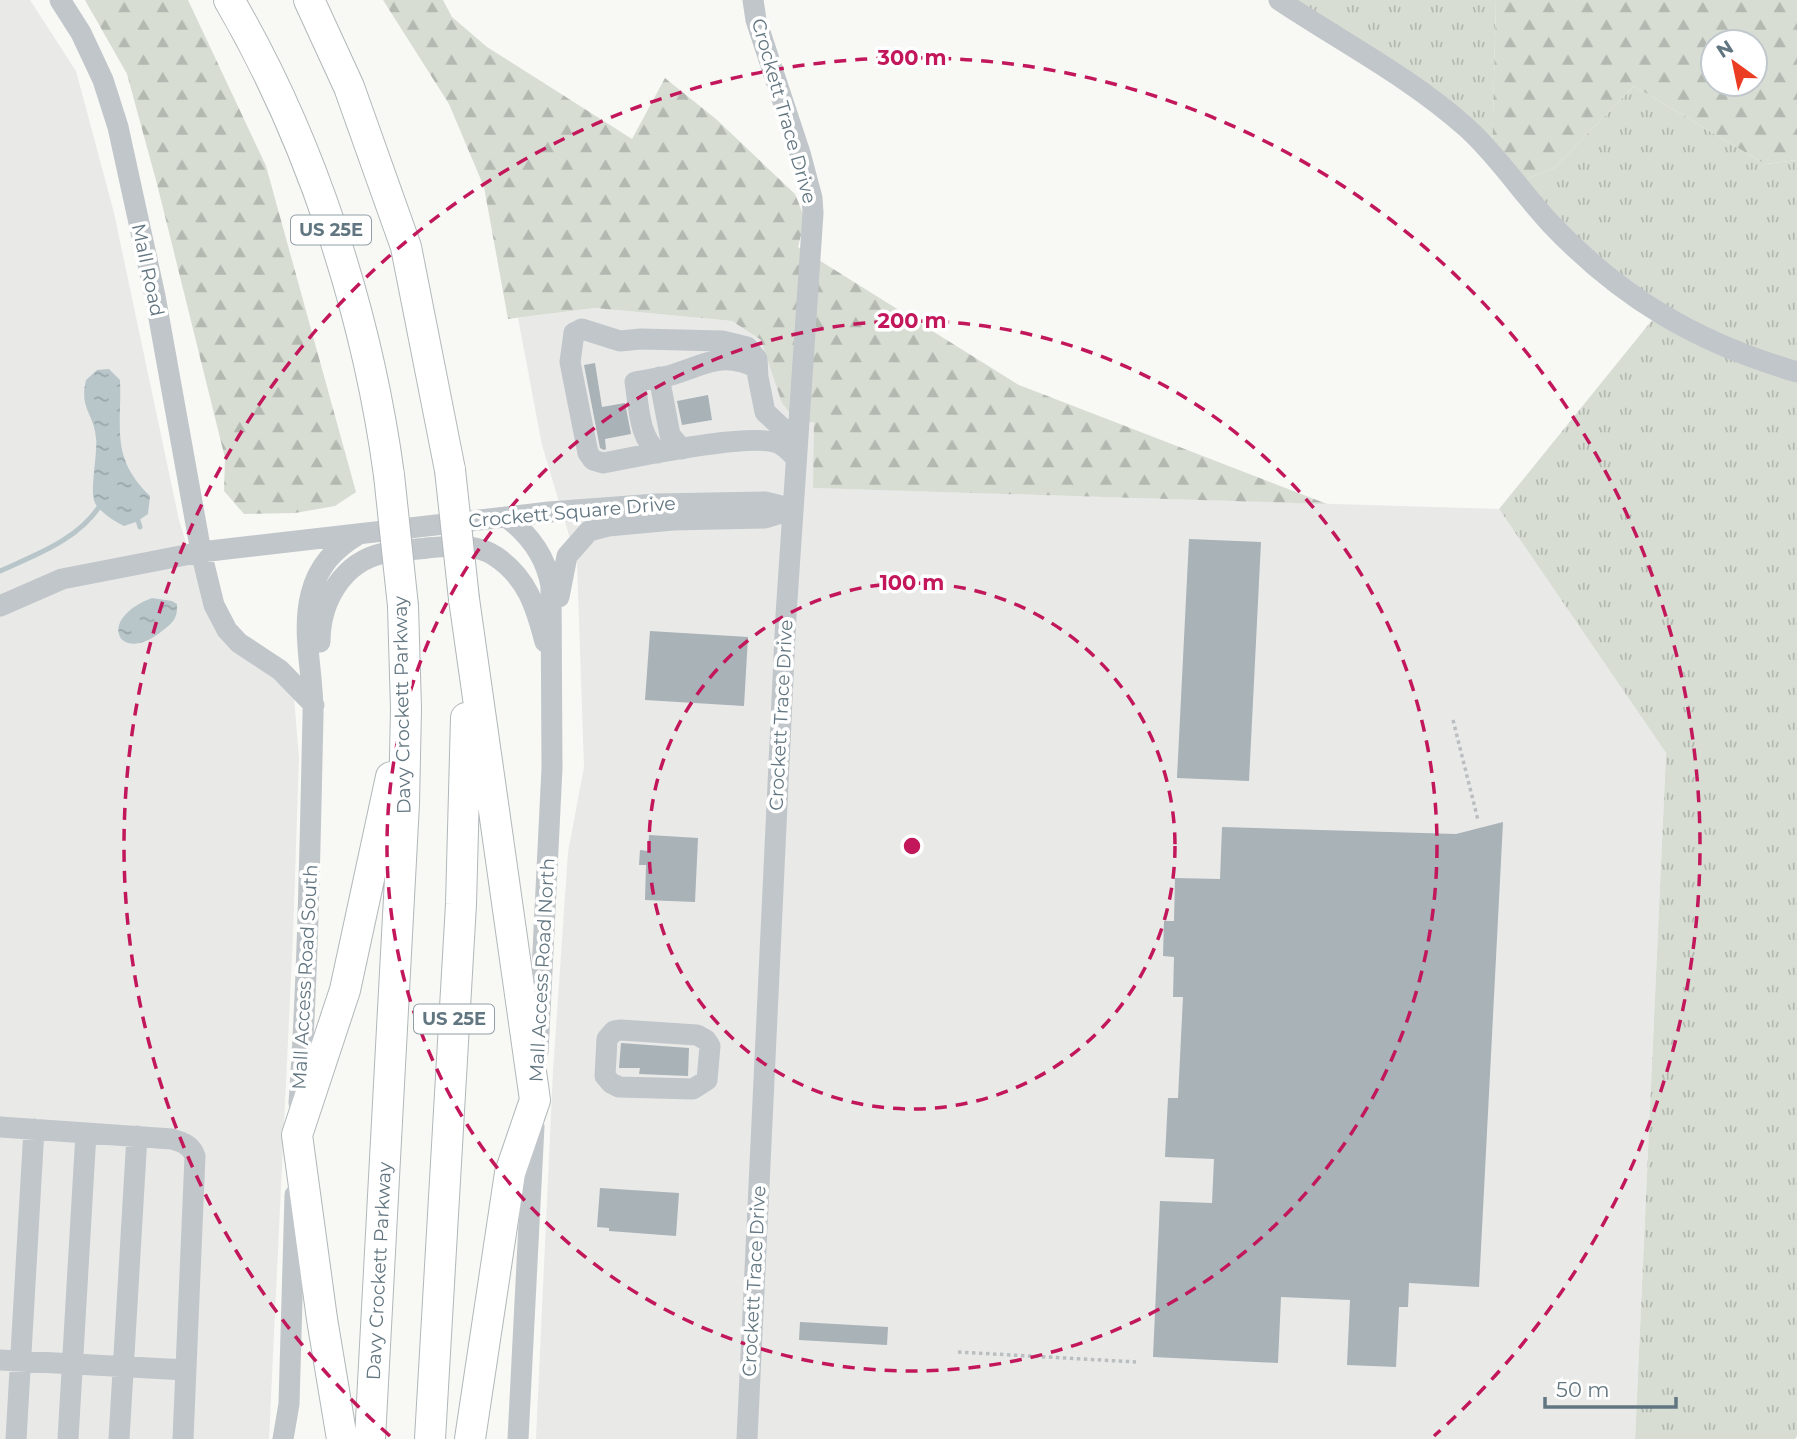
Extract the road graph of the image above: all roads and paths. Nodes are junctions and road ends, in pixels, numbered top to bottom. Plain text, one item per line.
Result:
1 (60, 0) edge
2 (229, 0) edge
3 (309, 0) edge
4 (753, 0) edge
5 (1279, 0) edge
6 (757, 368) junction
7 (1797, 372) edge
8 (797, 437) junction
9 (670, 451) junction
10 (796, 458) junction
11 (793, 509) junction
12 (506, 517) junction
13 (359, 534) junction
14 (201, 552) junction
15 (464, 599) junction
16 (0, 606) edge
17 (553, 675) junction
18 (314, 705) junction
19 (406, 709) junction
20 (1452, 720) dead end
21 (1478, 820) dead end
22 (605, 1079) joint
23 (535, 1100) junction
24 (0, 1127) edge
25 (34, 1129) junction
26 (86, 1133) junction
27 (297, 1135) junction
28 (137, 1136) junction
29 (958, 1352) dead end
30 (10, 1360) edge
31 (1136, 1362) dead end
32 (72, 1364) junction
33 (124, 1366) junction
34 (186, 1370) junction
35 (289, 1404) junction
36 (16, 1439) edge
37 (68, 1439) edge
38 (119, 1439) edge
39 (183, 1439) edge
40 (283, 1439) edge
41 (289, 1439) edge
42 (342, 1439) edge
43 (370, 1439) edge
44 (430, 1439) edge
45 (470, 1439) edge
46 (518, 1439) edge
47 (747, 1439) edge

1 - 14 street, Mall Road
2 - 19 highway, Davy Crockett Parkway / US 25E, bridge
3 - 15 highway, US 25E, bridge
4 - 8 street, Crockett Trace Drive
5 - 7 street
6 - 8 street
6 - 9 street
6 - 9 street
8 - 10 street, Crockett Trace Drive
9 - 10 street
10 - 11 street, Crockett Trace Drive
11 - 12 street, Crockett Square Drive
11 - 17 street, Crockett Square Drive
11 - 47 street, Crockett Trace Drive
12 - 13 street, Crockett Square Drive
12 - 17 street, Mall Access Road North
13 - 14 street, Crockett Square Drive
13 - 18 street, Mall Access Road South
14 - 16 street, Crockett Square Drive
14 - 18 street, Mall Road
15 - 23 highway
15 - 44 highway, US 25E
17 - 18 street
17 - 23 street, Mall Access Road North
18 - 27 street, Mall Access Road South
19 - 27 highway
19 - 43 highway, Davy Crockett Parkway / US 25E
20 - 21 path
22 - 22 street
23 - 45 highway
23 - 46 street, Mall Access Road North
24 - 25 street
25 - 26 street
25 - 30 street
26 - 28 street
26 - 32 street
27 - 35 street, Mall Access Road South
27 - 42 highway
28 - 33 street
28 - 34 street
29 - 31 path
30 - 32 street
30 - 36 street
32 - 33 street
32 - 37 street
33 - 34 street
33 - 38 street
34 - 39 street
35 - 40 street, Mall Access Road South
35 - 41 street

